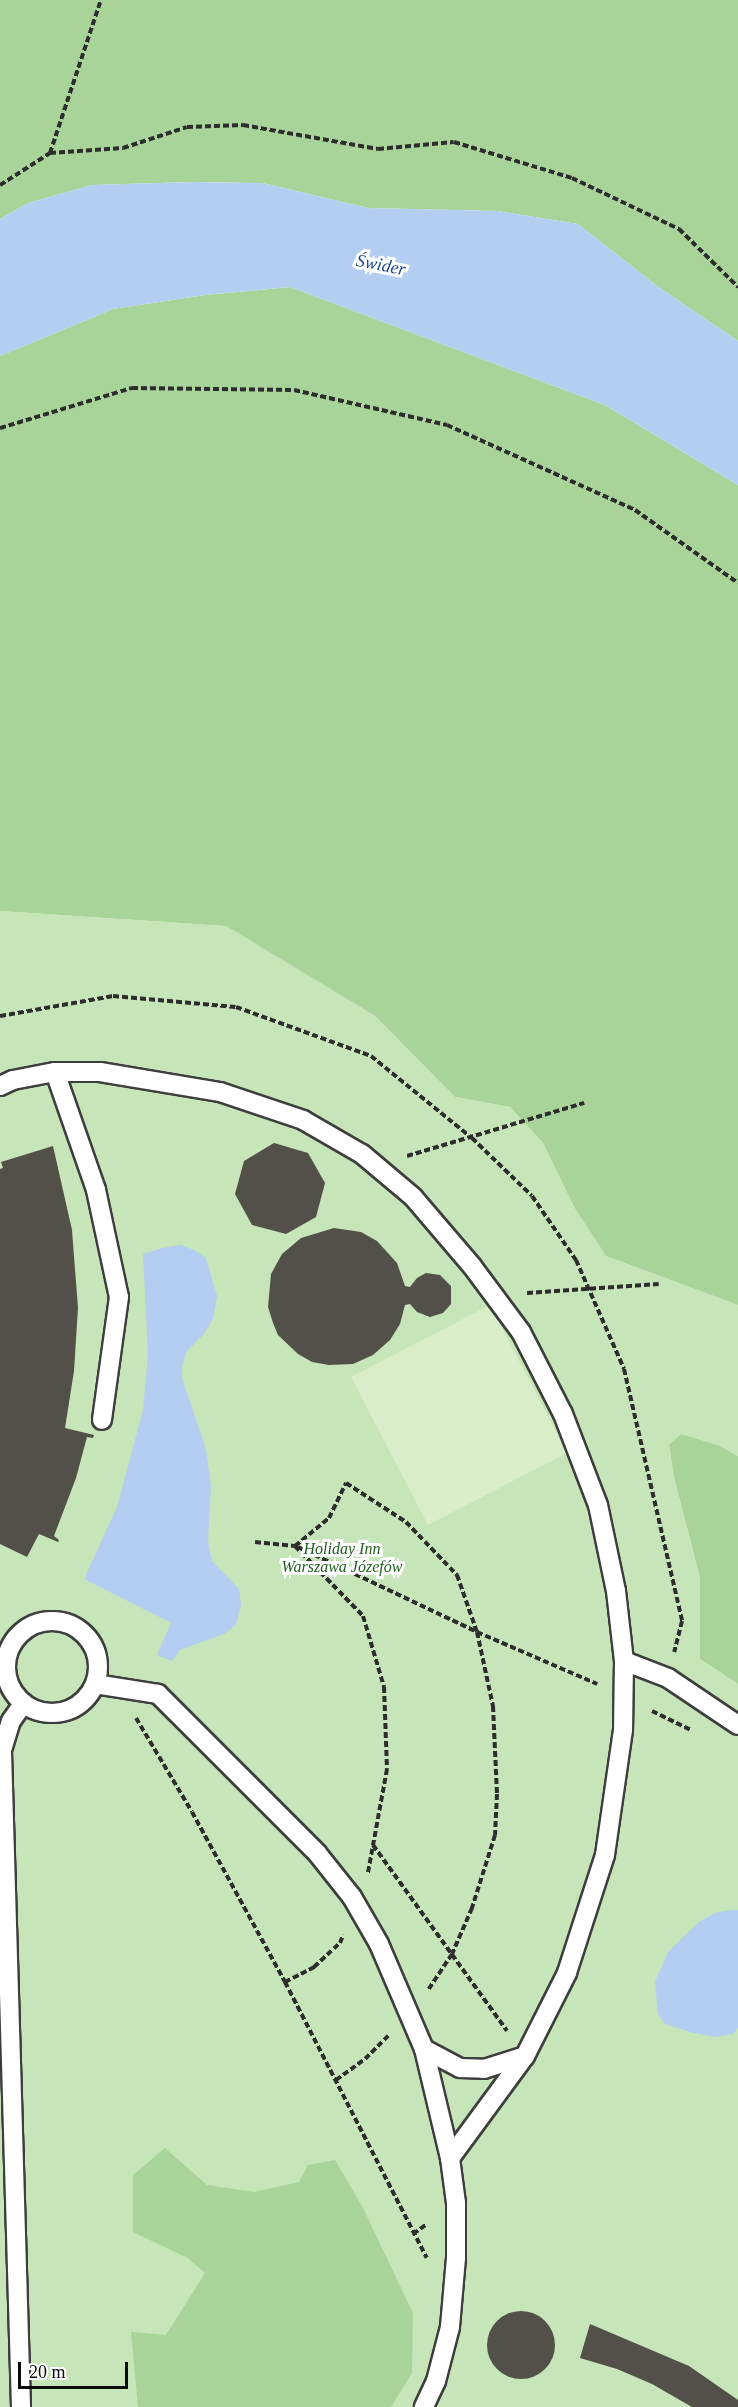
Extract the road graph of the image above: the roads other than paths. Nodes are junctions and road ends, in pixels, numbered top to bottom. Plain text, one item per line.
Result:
1 (55, 1072) junction
2 (0, 1086) edge
3 (102, 1420) dead end
4 (624, 1661) junction
5 (95, 1683) junction
6 (23, 1704) junction
7 (738, 1725) edge
8 (1, 1770) edge
9 (424, 2049) junction
10 (525, 2056) junction
11 (450, 2158) junction
12 (21, 2407) edge
13 (424, 2407) edge

1 - 2 lane
1 - 3 lane
1 - 4 lane
4 - 7 lane
4 - 10 lane
5 - 6 lane
5 - 6 lane
5 - 9 lane
6 - 8 lane
8 - 12 lane
9 - 10 lane
9 - 11 lane
10 - 11 lane
11 - 13 lane

